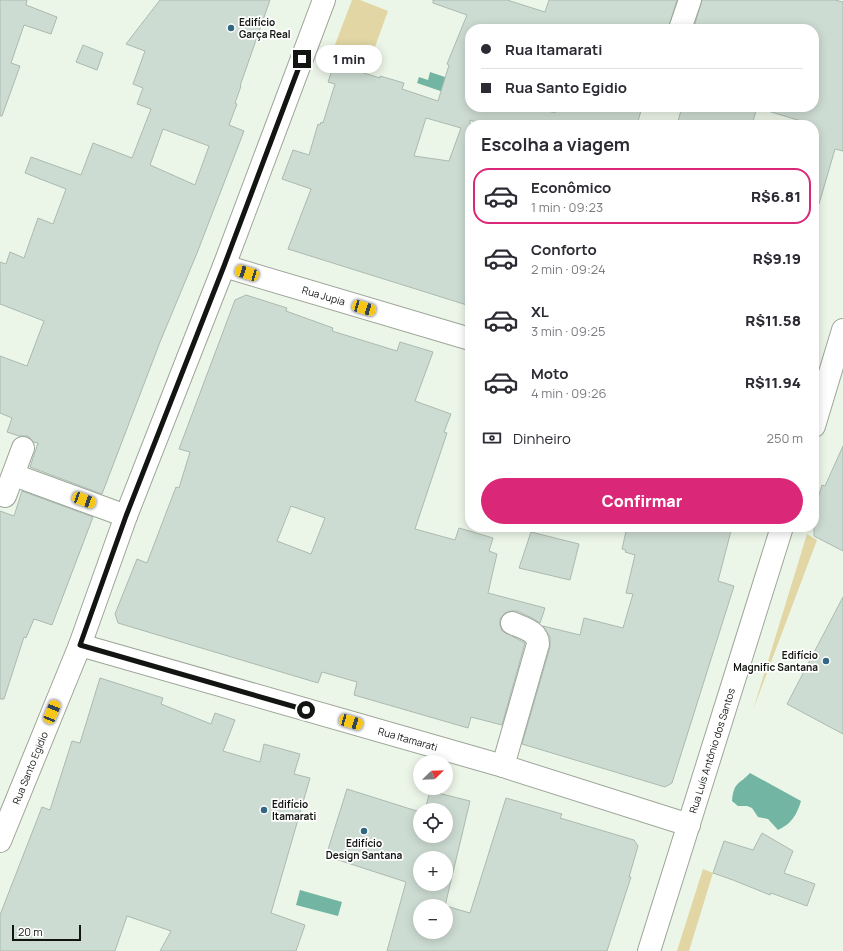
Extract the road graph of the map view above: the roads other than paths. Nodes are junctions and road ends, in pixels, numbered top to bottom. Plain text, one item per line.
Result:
1 (324, 0) edge
2 (690, 0) edge
3 (682, 24) edge
4 (224, 266) junction
5 (843, 330) edge
6 (465, 338) edge
7 (819, 409) edge
8 (23, 448) dead end
9 (14, 475) junction
10 (5, 496) dead end
11 (126, 516) junction
12 (780, 532) edge
13 (512, 623) dead end
14 (80, 645) junction
15 (503, 766) junction
16 (689, 825) junction
17 (0, 841) edge
18 (649, 951) edge

1 - 4 street, Rua Santo Egidio
2 - 3 street
4 - 6 street, Rua Jupia
4 - 11 street, Rua Santo Egidio
5 - 7 street
8 - 9 street
9 - 10 street
9 - 11 street
11 - 14 street, Rua Santo Egidio
12 - 16 street, Rua Luís Antônio dos Santos
13 - 15 street
14 - 15 street, Rua Itamarati
14 - 17 street, Rua Santo Egidio
15 - 16 street, Rua Itamarati
16 - 18 street, Rua Luís Antônio dos Santos

